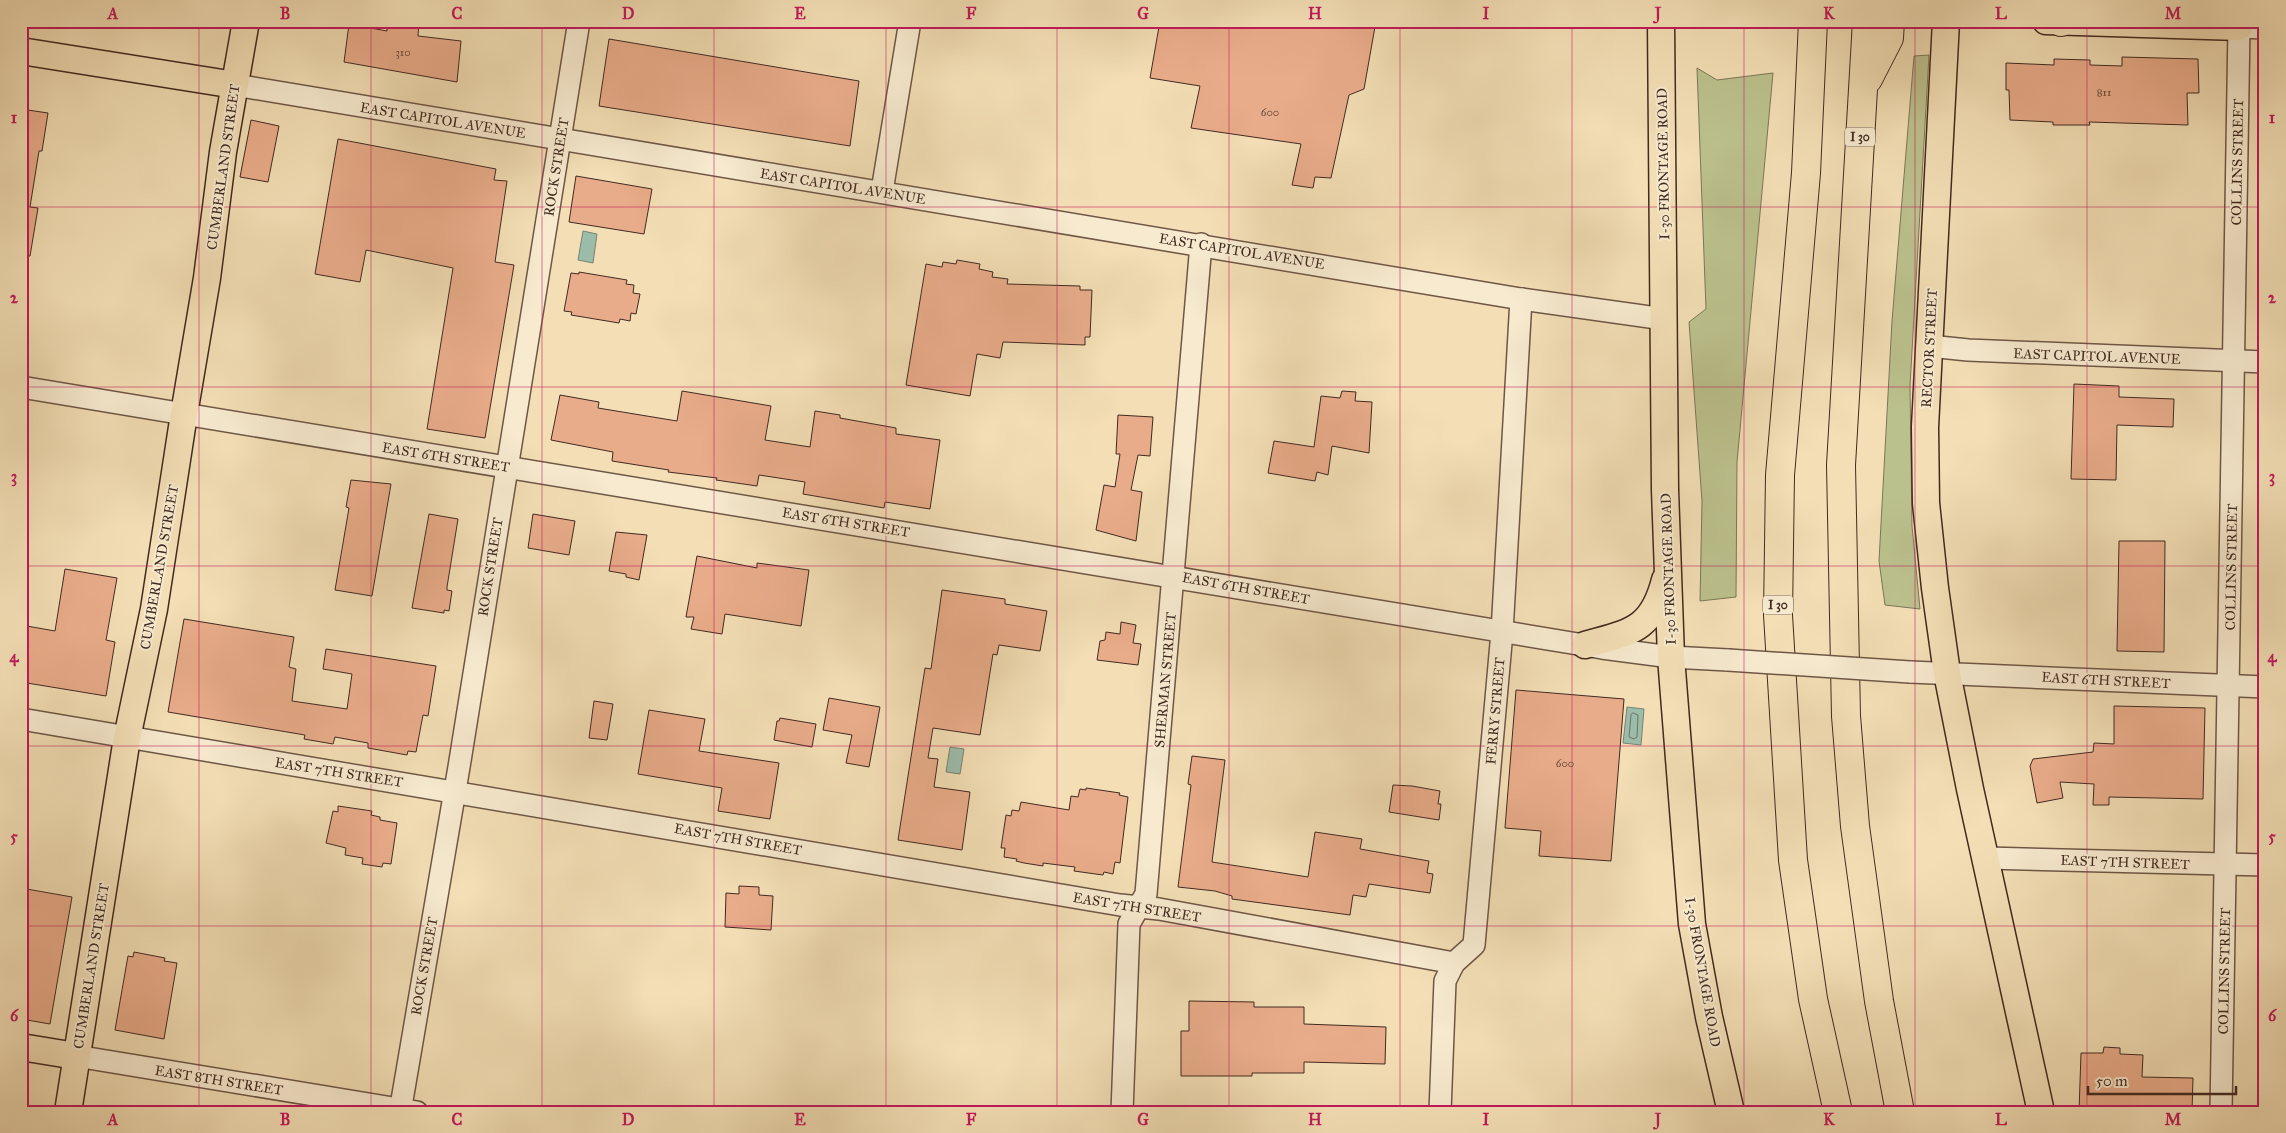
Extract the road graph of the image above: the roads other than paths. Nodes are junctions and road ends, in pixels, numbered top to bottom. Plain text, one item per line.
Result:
1 (246, 21) edge
2 (579, 21) edge
3 (910, 21) edge
4 (1661, 21) edge
5 (1813, 21) edge
6 (1867, 21) edge
7 (1946, 21) edge
8 (2055, 22) edge
9 (2164, 23) edge
10 (2248, 26) edge
11 (1890, 29) edge
12 (21, 51) edge
13 (234, 85) junction
14 (1863, 89) junction
15 (561, 139) junction
16 (882, 191) junction
17 (1201, 244) junction
18 (1521, 299) junction
19 (1664, 319) junction
20 (1929, 346) junction
21 (2234, 362) junction
22 (2265, 362) edge
23 (21, 387) edge
24 (184, 414) junction
25 (506, 467) junction
26 (1669, 564) junction
27 (1174, 576) junction
28 (1502, 632) junction
29 (1585, 645) junction
30 (1671, 657) junction
31 (1947, 673) junction
32 (2230, 686) junction
33 (2265, 687) edge
34 (21, 719) edge
35 (127, 738) junction
36 (454, 791) junction
37 (1986, 858) junction
38 (2226, 865) junction
39 (2265, 866) edge
40 (1140, 908) junction
41 (1454, 963) junction
42 (21, 1047) edge
43 (76, 1056) junction
44 (406, 1111) edge
45 (68, 1112) edge
46 (1122, 1112) edge
47 (1440, 1112) edge
48 (1731, 1112) edge
49 (1838, 1112) edge
50 (1900, 1112) edge
51 (2041, 1112) edge
52 (2221, 1112) edge

1 - 13 main road, CUMBERLAND STREET
2 - 15 street, ROCK STREET
3 - 16 street
4 - 19 main road, I-30 FRONTAGE ROAD
5 - 49 highway, I 30
6 - 14 highway, I 30
7 - 20 main road, RECTOR STREET
8 - 9 main road
9 - 10 main road
10 - 21 street, COLLINS STREET
11 - 14 highway
12 - 13 main road, EAST CAPITOL AVENUE
13 - 15 street, EAST CAPITOL AVENUE
13 - 24 main road, CUMBERLAND STREET
14 - 50 highway, I 30
15 - 16 street, EAST CAPITOL AVENUE
15 - 25 street, ROCK STREET
16 - 17 street, EAST CAPITOL AVENUE
17 - 18 street, EAST CAPITOL AVENUE
17 - 27 street, SHERMAN STREET
18 - 19 street, EAST CAPITOL AVENUE
18 - 28 street, FERRY STREET
19 - 26 main road, I-30 FRONTAGE ROAD
20 - 21 street, EAST CAPITOL AVENUE
20 - 31 main road, RECTOR STREET
21 - 22 street, EAST CAPITOL AVENUE
21 - 32 street, COLLINS STREET
23 - 24 street, EAST 6TH STREET
24 - 25 street, EAST 6TH STREET
24 - 35 main road, CUMBERLAND STREET
25 - 27 street, EAST 6TH STREET
25 - 36 street, ROCK STREET
26 - 29 main road
26 - 30 main road, I-30 FRONTAGE ROAD
27 - 28 street, EAST 6TH STREET
27 - 40 street, SHERMAN STREET
28 - 29 street, EAST 6TH STREET
28 - 41 street, FERRY STREET
29 - 30 street, EAST 6TH STREET
30 - 31 street, EAST 6TH STREET, bridge
30 - 48 main road, I-30 FRONTAGE ROAD
31 - 32 street, EAST 6TH STREET
31 - 37 main road
32 - 33 street, EAST 6TH STREET
32 - 38 street, COLLINS STREET
34 - 35 street, EAST 7TH STREET
35 - 36 street, EAST 7TH STREET
35 - 43 main road, CUMBERLAND STREET
36 - 40 street, EAST 7TH STREET
36 - 44 street, ROCK STREET
37 - 38 street, EAST 7TH STREET
37 - 51 main road
38 - 39 street, EAST 7TH STREET
38 - 52 street, COLLINS STREET
40 - 41 street, EAST 7TH STREET
40 - 46 street, SHERMAN STREET
41 - 47 street, FERRY STREET
42 - 43 main road, EAST 8TH STREET
43 - 44 street, EAST 8TH STREET
43 - 45 main road, CUMBERLAND STREET

